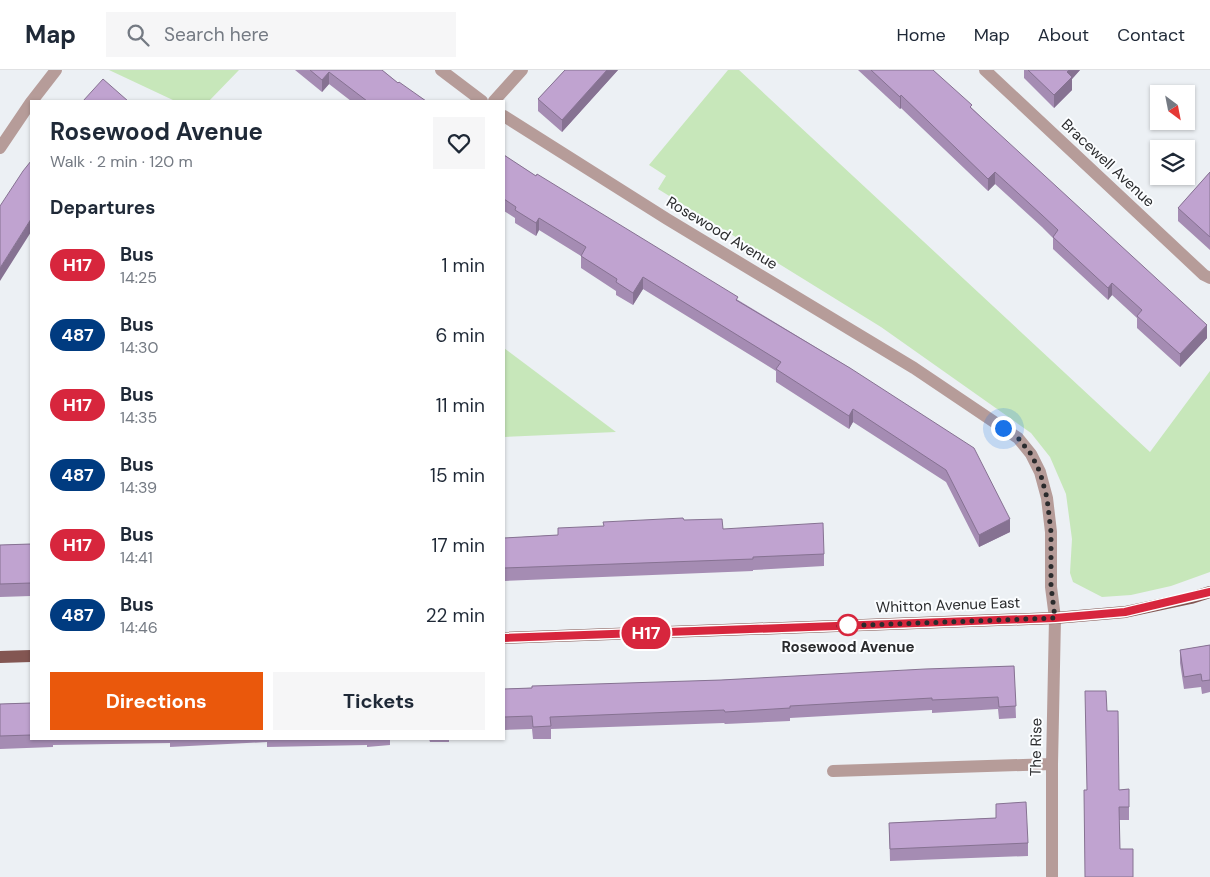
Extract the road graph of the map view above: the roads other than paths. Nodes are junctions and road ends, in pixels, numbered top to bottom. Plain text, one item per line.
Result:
1 (56, 70) edge
2 (441, 70) edge
3 (522, 70) edge
4 (985, 70) edge
5 (32, 100) edge
6 (481, 100) edge
7 (495, 100) edge
8 (30, 103) edge
9 (505, 117) edge
10 (0, 148) edge
11 (1210, 278) edge
12 (1210, 592) edge
13 (1055, 618) junction
14 (505, 638) edge
15 (30, 656) edge
16 (0, 657) edge
17 (1052, 764) junction
18 (833, 771) dead end
19 (1052, 877) edge

1 - 5 street
2 - 6 street
3 - 7 street
4 - 11 street, Bracewell Avenue
8 - 10 street
9 - 13 street, Rosewood Avenue
12 - 13 main road, Whitton Avenue East
13 - 14 main road, Whitton Avenue East
13 - 17 street, The Rise
15 - 16 main road
17 - 18 street
17 - 19 street, The Rise

